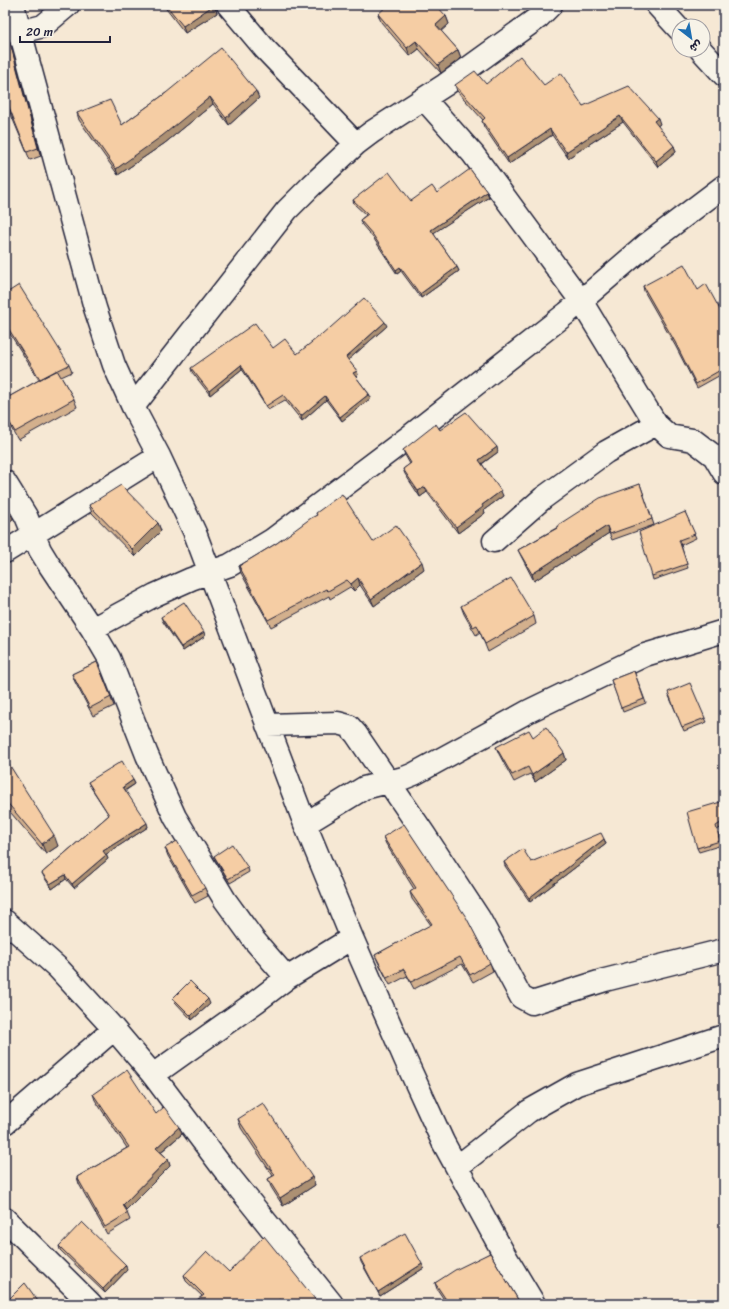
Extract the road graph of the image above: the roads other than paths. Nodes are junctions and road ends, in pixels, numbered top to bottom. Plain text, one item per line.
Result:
1 (13, 5) edge
2 (68, 5) edge
3 (228, 5) edge
4 (551, 5) edge
5 (657, 5) edge
6 (671, 20) edge
7 (13, 34) edge
8 (708, 58) edge
9 (724, 75) edge
10 (424, 99) junction
11 (356, 144) junction
12 (724, 186) edge
13 (581, 301) junction
14 (133, 407) junction
15 (656, 424) junction
16 (159, 456) junction
17 (724, 473) edge
18 (5, 482) edge
19 (34, 534) junction
20 (494, 541) dead end
21 (5, 552) edge
22 (209, 574) junction
23 (92, 629) junction
24 (724, 631) edge
25 (267, 725) junction
26 (388, 782) junction
27 (305, 824) junction
28 (5, 920) edge
29 (352, 938) junction
30 (724, 950) edge
31 (287, 978) junction
32 (114, 1029) junction
33 (724, 1036) edge
34 (153, 1075) junction
35 (5, 1123) edge
36 (457, 1167) junction
37 (5, 1219) edge
38 (91, 1304) edge
39 (332, 1304) edge
40 (534, 1304) edge

1 - 7 street
2 - 7 street
3 - 11 street
4 - 10 street
5 - 6 street
7 - 14 street
8 - 9 street
10 - 11 street
10 - 13 street
11 - 14 street
12 - 13 street
13 - 15 street
13 - 22 street
14 - 16 street
15 - 17 street
15 - 20 street
16 - 19 street
16 - 22 street
18 - 19 street
19 - 21 street
19 - 23 street
22 - 23 street
22 - 25 street
23 - 31 street
24 - 26 street
25 - 26 street
25 - 27 street
26 - 27 street
26 - 30 street
27 - 29 street
28 - 32 street
29 - 31 street
29 - 36 street
31 - 34 street
32 - 34 street
32 - 35 street
33 - 36 street
34 - 39 street
36 - 40 street
37 - 38 street

